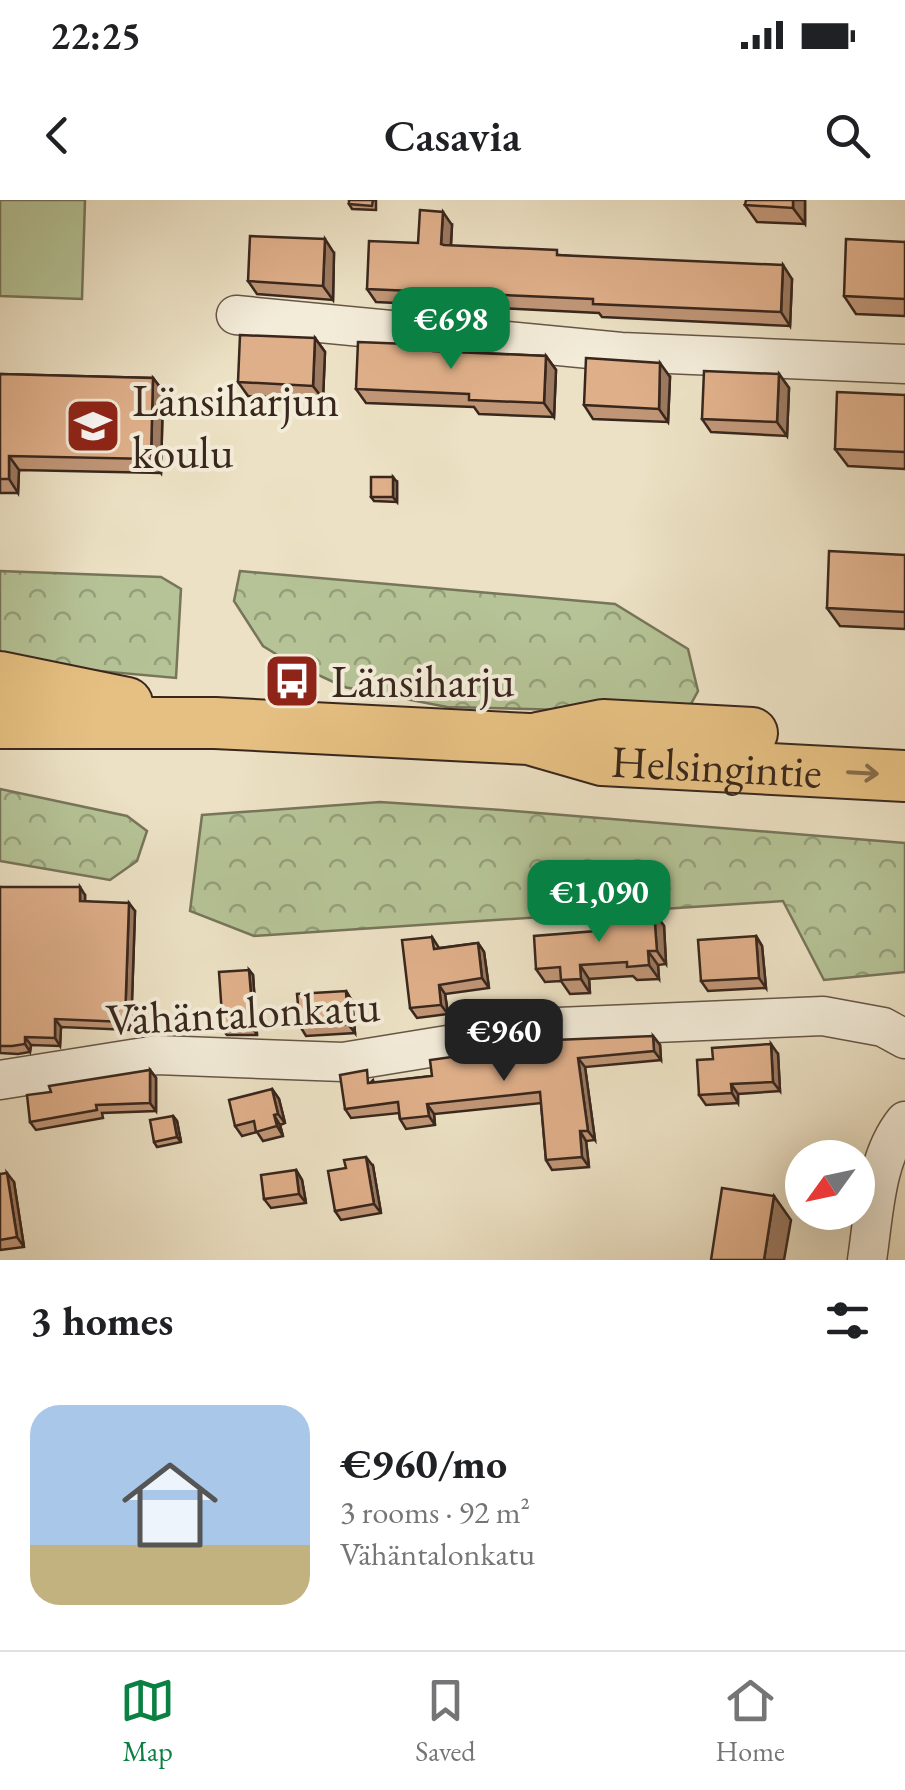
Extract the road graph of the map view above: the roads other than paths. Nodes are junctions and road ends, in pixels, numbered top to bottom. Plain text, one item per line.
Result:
1 (236, 315) dead end
2 (905, 364) edge
3 (0, 676) edge
4 (0, 722) edge
5 (215, 723) junction
6 (529, 740) junction
7 (905, 741) edge
8 (905, 776) edge
9 (905, 1039) edge
10 (0, 1080) edge
11 (905, 1121) edge
12 (867, 1260) edge

1 - 2 street
3 - 5 main road, Helsingintie
4 - 5 main road, Helsingintie
5 - 6 main road, Helsingintie
6 - 7 main road, Helsingintie
6 -> 8 main road, Helsingintie
9 - 10 street, Vähäntalonkatu
11 - 12 street

